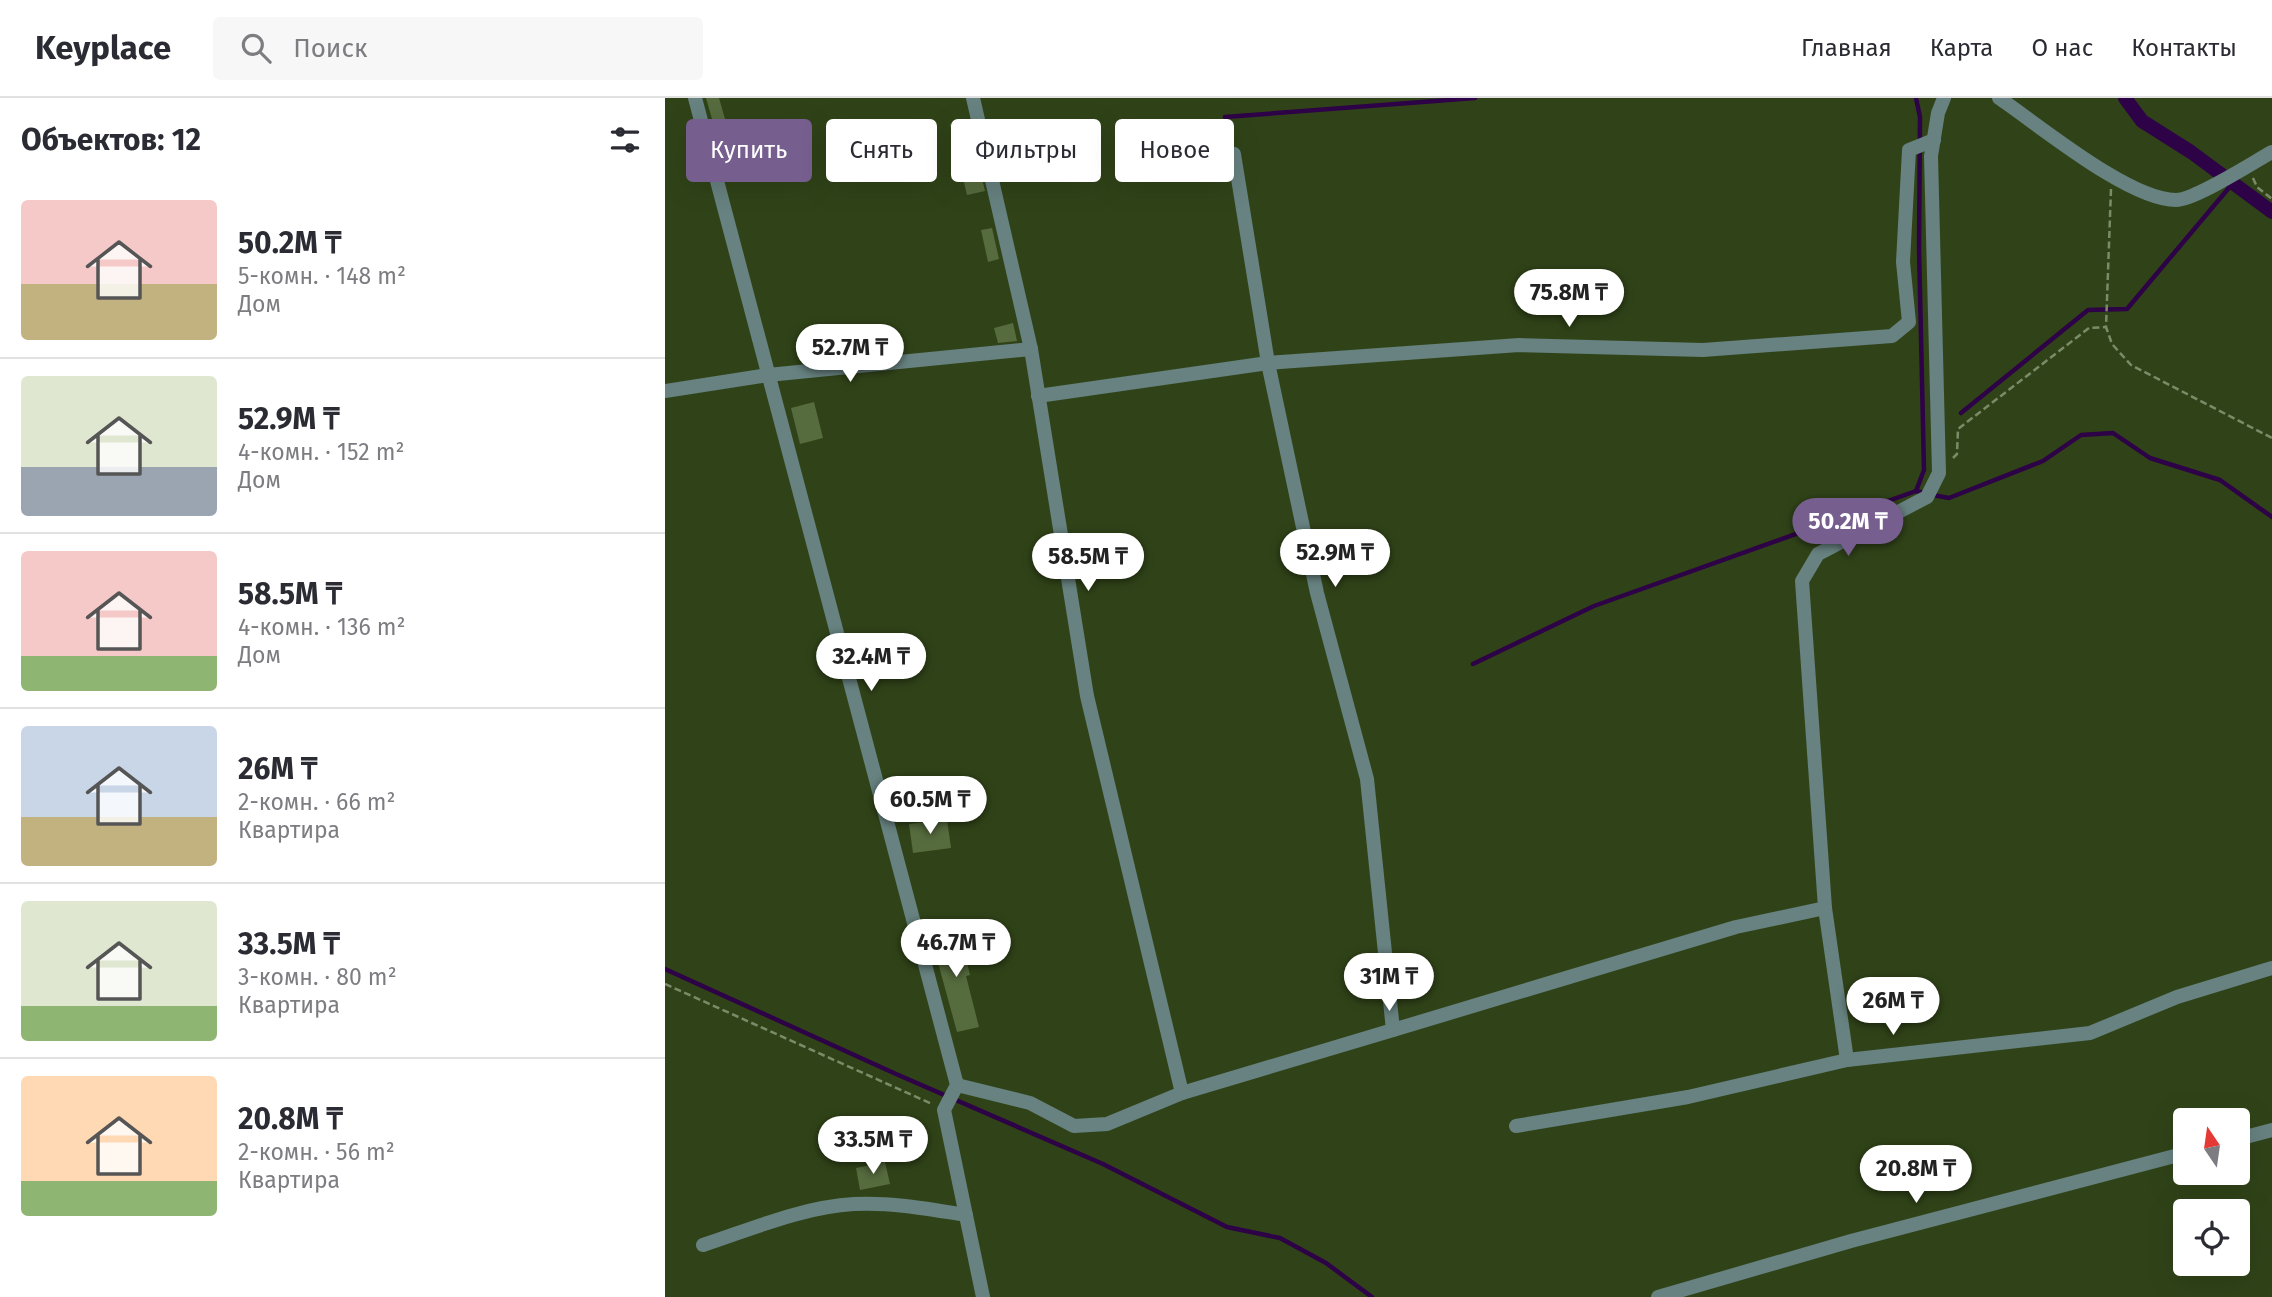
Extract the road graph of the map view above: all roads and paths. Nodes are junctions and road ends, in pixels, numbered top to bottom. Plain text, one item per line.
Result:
1 (695, 98) edge
2 (973, 98) edge
3 (1944, 98) edge
4 (1999, 98) edge
5 (1934, 140) junction
6 (2272, 152) edge
7 (1234, 154) dead end
8 (2246, 166) junction
9 (2111, 176) junction
10 (2272, 199) edge
11 (2106, 327) junction
12 (1031, 349) junction
13 (1268, 363) junction
14 (768, 375) junction
15 (665, 391) edge
16 (1038, 396) junction
17 (2272, 438) edge
18 (1939, 473) junction
19 (1825, 908) junction
20 (2272, 968) edge
21 (665, 984) edge
22 (1393, 1030) junction
23 (1847, 1060) junction
24 (957, 1085) junction
25 (1182, 1093) junction
26 (944, 1110) junction
27 (1516, 1126) dead end
28 (2272, 1130) edge
29 (2251, 1136) edge
30 (2173, 1156) edge
31 (966, 1215) junction
32 (703, 1245) dead end
33 (983, 1297) edge
34 (1658, 1297) edge

1 - 14 street
2 - 12 street
3 - 5 street
4 - 9 street
5 - 13 street
5 - 18 street
6 - 8 street
7 - 13 street
8 - 9 street
8 - 10 path
9 - 11 path
11 - 17 path
11 - 18 path
12 - 14 street
12 - 16 street
13 - 16 street
13 - 22 street
14 - 15 street
14 - 24 street
16 - 25 street
18 - 19 street
19 - 22 street
19 - 23 street
20 - 23 street
21 - 26 path
22 - 25 street
23 - 27 street
24 - 25 street
24 - 26 street
26 - 31 street
28 - 29 street
30 - 34 street
31 - 32 street
31 - 33 street

